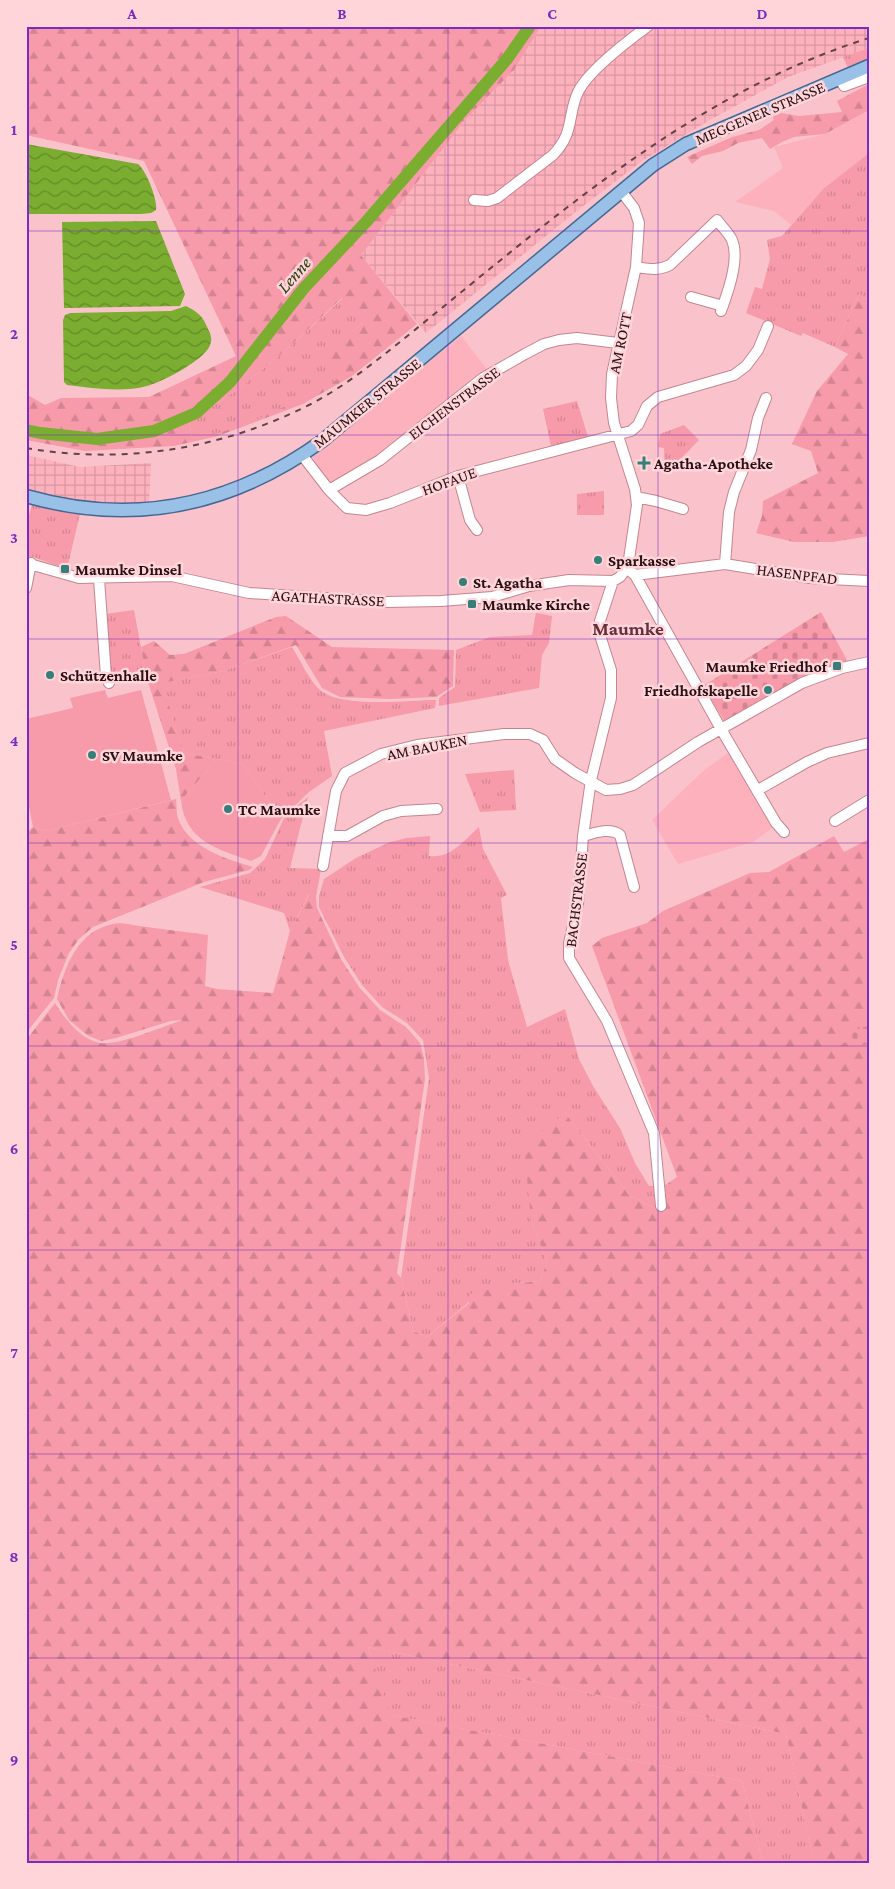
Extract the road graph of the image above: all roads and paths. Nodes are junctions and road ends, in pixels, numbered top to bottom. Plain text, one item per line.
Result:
1 (648, 26) edge
2 (869, 66) edge
3 (869, 77) edge
4 (840, 79) junction
5 (653, 164) joint
6 (621, 191) junction
7 (474, 200) dead end
8 (636, 267) junction
9 (691, 297) dead end
10 (768, 326) dead end
11 (618, 343) junction
12 (766, 398) dead end
13 (618, 434) junction
14 (302, 455) junction
15 (458, 476) junction
16 (329, 490) junction
17 (26, 496) edge
18 (636, 497) junction
19 (683, 509) dead end
20 (477, 530) dead end
21 (29, 563) edge
22 (725, 564) junction
23 (631, 572) junction
24 (99, 579) junction
25 (612, 580) junction
26 (869, 581) edge
27 (26, 588) edge
28 (869, 662) edge
29 (109, 683) dead end
30 (721, 729) junction
31 (869, 743) edge
32 (591, 780) junction
33 (758, 790) junction
34 (869, 800) edge
35 (437, 809) dead end
36 (835, 821) dead end
37 (784, 832) dead end
38 (328, 836) junction
39 (583, 836) junction
40 (323, 866) dead end
41 (634, 887) dead end
42 (661, 1206) dead end

1 - 7 street
2 - 4 main road, MEGGENER STRASSE
3 - 4 street
4 - 5 main road, MEGGENER STRASSE
5 - 6 main road, MAUMKER STRASSE
6 - 8 street, AM ROTT
6 - 14 main road, MAUMKER STRASSE
8 - 9 street
8 - 11 street, AM ROTT
10 - 13 street, HOFAUE
11 - 13 street, AM ROTT
11 - 16 street, EICHENSTRASSE
12 - 22 street
13 - 15 street, HOFAUE
13 - 18 street, AM ROTT
14 - 16 street, HOFAUE
14 - 17 main road, MAUMKER STRASSE
15 - 16 street, HOFAUE
15 - 20 street
18 - 19 street
18 - 23 street, AM ROTT
21 - 24 street, AGATHASTRASSE
21 - 27 street
22 - 23 street, HASENPFAD
22 - 26 street, HASENPFAD
23 - 25 street
23 - 30 street
24 - 25 street, AGATHASTRASSE
24 - 29 street
25 - 32 street, BACHSTRASSE
28 - 30 street, AM BAUKEN
30 - 32 street, AM BAUKEN
30 - 33 street
31 - 33 street
32 - 38 street, AM BAUKEN
32 - 39 street, BACHSTRASSE
33 - 37 street
34 - 36 street
35 - 38 street
38 - 40 street, AM BAUKEN
39 - 41 street
39 - 42 street, BACHSTRASSE

